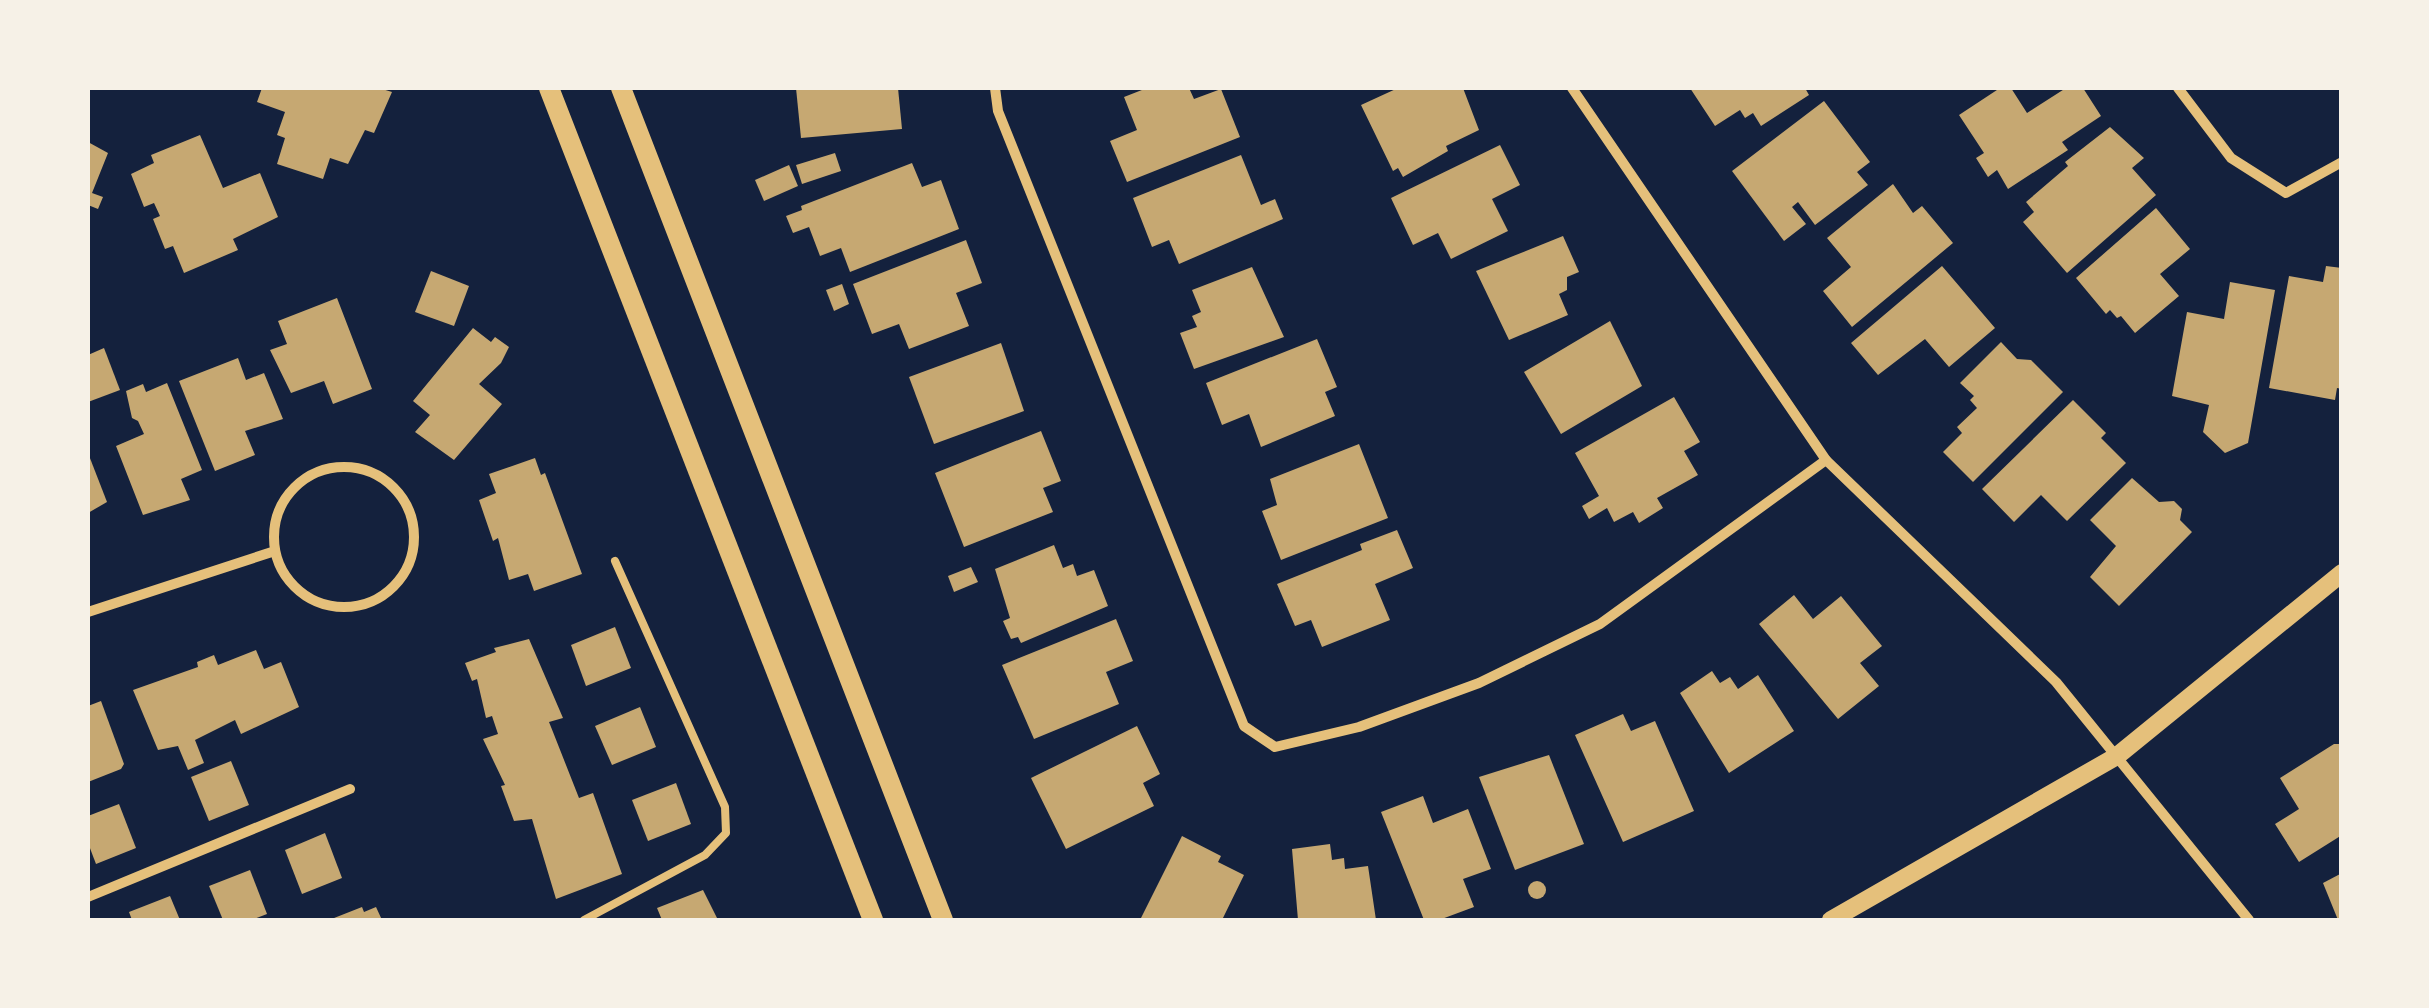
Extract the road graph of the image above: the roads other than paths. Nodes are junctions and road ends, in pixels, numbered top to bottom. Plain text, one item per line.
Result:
1 (550, 88) edge
2 (621, 88) edge
3 (995, 88) edge
4 (1572, 88) edge
5 (2178, 88) edge
6 (2342, 162) edge
7 (1826, 460) junction
8 (276, 551) junction
9 (615, 561) dead end
10 (2342, 572) edge
11 (88, 612) edge
12 (2117, 756) junction
13 (350, 789) dead end
14 (88, 897) edge
15 (584, 920) edge
16 (873, 920) edge
17 (943, 920) edge
18 (1831, 920) edge
19 (2249, 920) edge

1 - 16 main road
2 - 17 main road
3 - 7 street
4 - 7 street
5 - 6 street
7 - 12 street
8 - 8 street
8 - 11 street
9 - 15 lane
10 - 12 street
12 - 18 street
12 - 19 street
13 - 14 street

